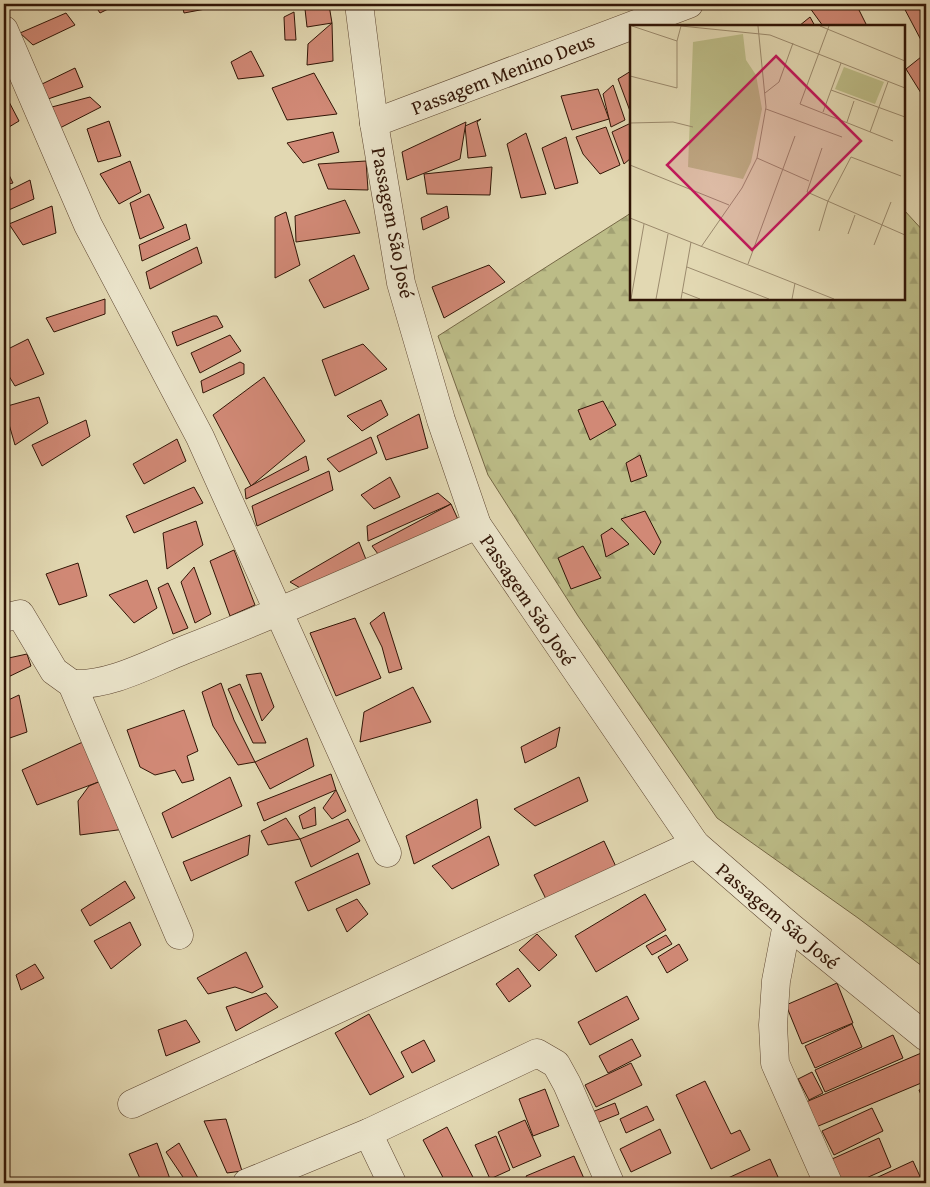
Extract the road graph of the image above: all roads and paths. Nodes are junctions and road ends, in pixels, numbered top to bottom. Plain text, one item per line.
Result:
1 (359, 4) edge
2 (689, 4) edge
3 (633, 25) edge
4 (630, 26) edge
5 (4, 30) edge
6 (374, 123) junction
7 (477, 525) junction
8 (280, 612) junction
9 (4, 618) edge
10 (72, 684) junction
11 (696, 844) junction
12 (387, 853) dead end
13 (787, 924) junction
14 (179, 935) dead end
15 (926, 1037) edge
16 (132, 1104) dead end
17 (368, 1133) junction
18 (247, 1183) edge
19 (392, 1183) edge
20 (610, 1183) edge
21 (828, 1183) edge

1 - 6 street, Passagem São José
2 - 3 street, Passagem Menino Deus
4 - 6 street, Passagem Menino Deus
5 - 8 street
6 - 7 street, Passagem São José
7 - 8 street
7 - 11 street, Passagem São José
8 - 10 street
8 - 12 street
9 - 10 street
10 - 14 street
11 - 13 street, Passagem São José
11 - 16 street
13 - 15 street, Passagem São José
13 - 21 street
17 - 18 street
17 - 19 street
17 - 20 street

